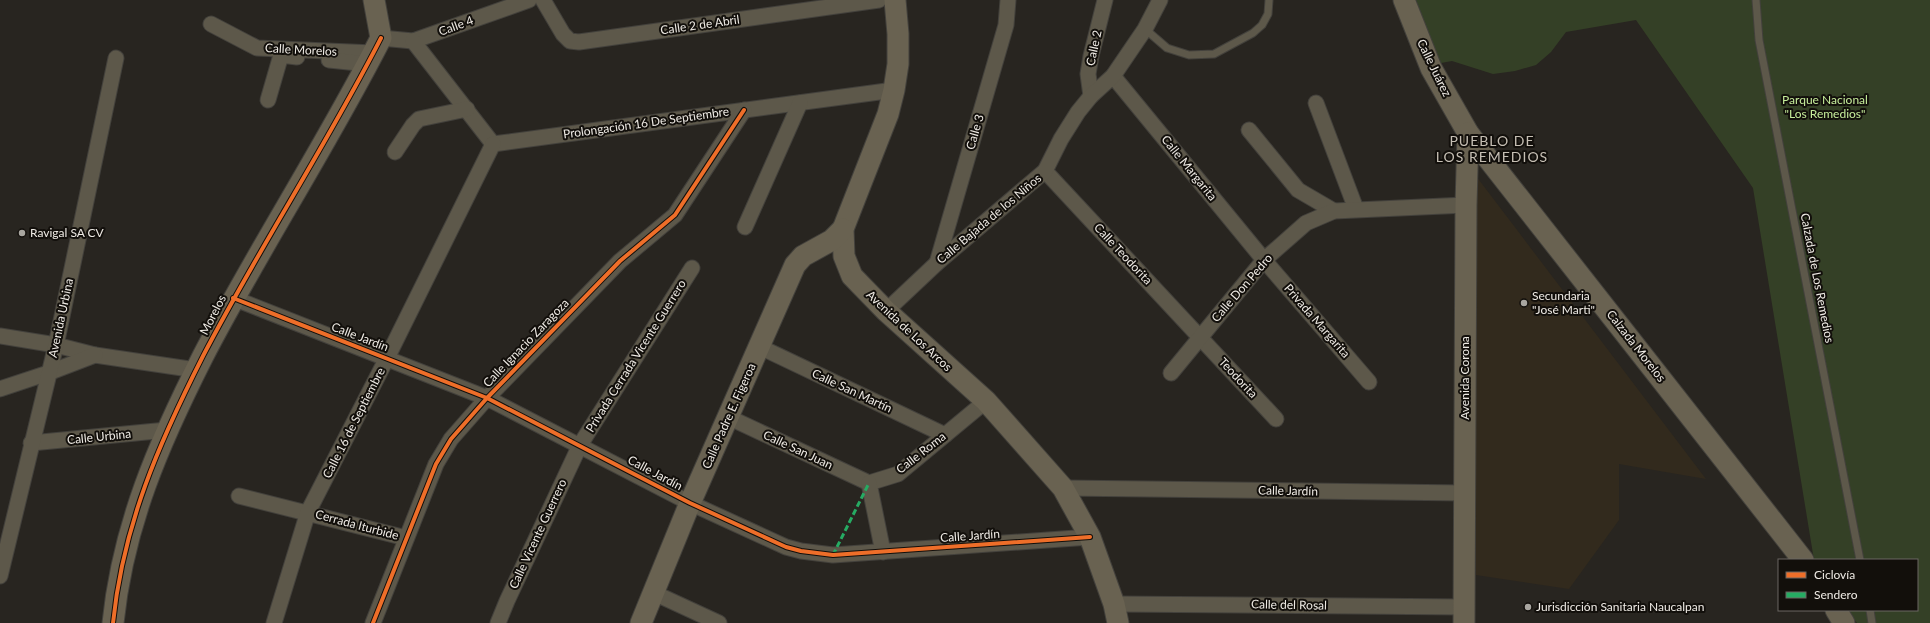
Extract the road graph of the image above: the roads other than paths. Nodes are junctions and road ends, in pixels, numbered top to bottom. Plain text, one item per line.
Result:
1 (374, 0) edge
2 (529, 0) edge
3 (543, 0) edge
4 (879, 0) edge
5 (895, 0) edge
6 (1008, 0) edge
7 (1105, 0) edge
8 (1160, 0) edge
9 (1269, 0) edge
10 (1404, 0) edge
11 (1756, 0) edge
12 (211, 24) dead end
13 (1145, 29) junction
14 (413, 41) junction
15 (374, 52) junction
16 (116, 58) dead end
17 (1113, 76) junction
18 (894, 90) junction
19 (1091, 96) junction
20 (268, 100) dead end
21 (800, 103) junction
22 (1316, 103) dead end
23 (467, 109) junction
24 (744, 110) junction
25 (1249, 130) dead end
26 (1468, 133) junction
27 (493, 144) junction
28 (395, 152) dead end
29 (1045, 171) junction
30 (1466, 205) junction
31 (1356, 209) junction
32 (1334, 211) junction
33 (745, 227) dead end
34 (843, 229) junction
35 (1264, 260) junction
36 (937, 263) junction
37 (692, 268) dead end
38 (233, 298) junction
39 (886, 311) junction
40 (0, 336) edge
41 (1200, 338) junction
42 (56, 345) junction
43 (760, 347) junction
44 (96, 355) junction
45 (387, 358) junction
46 (196, 370) junction
47 (48, 373) junction
48 (1171, 373) dead end
49 (1369, 382) dead end
50 (0, 389) edge
51 (487, 398) junction
52 (986, 402) junction
53 (728, 417) junction
54 (1276, 419) dead end
55 (167, 430) junction
56 (945, 435) junction
57 (31, 443) junction
58 (580, 445) junction
59 (869, 483) junction
60 (1063, 488) junction
61 (1465, 493) junction
62 (239, 496) dead end
63 (690, 503) junction
64 (308, 512) junction
65 (1090, 537) junction
66 (406, 538) junction
67 (883, 552) junction
68 (1802, 559) edge
69 (1860, 559) edge
70 (0, 576) edge
71 (654, 593) junction
72 (1837, 611) edge
73 (1870, 611) edge
74 (1116, 613) edge
75 (1464, 615) edge
76 (113, 623) edge
77 (274, 623) edge
78 (373, 623) edge
79 (498, 623) edge
80 (641, 623) edge
81 (719, 623) edge
82 (1844, 623) edge
83 (1872, 623) edge

1 - 15 main road
2 - 14 street, Calle 4
3 - 4 street, Calle 2 de Abril
5 - 18 main road, Avenida de Los Arcos
6 - 36 street, Calle 3
7 - 19 street, Calle 2
8 - 13 street, Calle Bajada de los Niños
9 - 13 lane
10 - 26 main road, Calle Juárez
11 - 69 lane, Calzada de Los Remedios
12 - 15 street, Calle Morelos
13 - 17 street, Calle Bajada de los Niños
14 - 15 street, Calle 4
14 - 23 street
15 - 20 street, Calle Morelos
15 - 38 main road, Morelos
16 - 42 street, Avenida Urbina
17 - 19 street, Calle Bajada de los Niños
17 - 35 street, Calle Margarita
18 - 21 street, Prolongación 16 De Septiembre
18 - 34 main road, Avenida de Los Arcos
19 - 29 street, Calle Bajada de los Niños
21 - 24 street, Prolongación 16 De Septiembre
21 - 33 street
22 - 31 street
23 - 27 street
23 - 28 street
24 - 27 street, Prolongación 16 De Septiembre
24 - 51 street, Calle Ignacio Zaragoza
25 - 32 street
26 - 30 main road, Avenida Corona
26 - 68 main road, Calzada Morelos
27 - 45 street, Calle 16 de Septiembre
29 - 36 street, Calle Bajada de los Niños
29 - 41 street, Calle Teodorita
30 - 31 street, Calle Don Pedro
30 - 61 main road, Avenida Corona
31 - 32 street, Calle Don Pedro
32 - 35 street, Calle Don Pedro
34 - 39 main road, Avenida de Los Arcos
34 - 43 main road, Calle Padre E. Figeroa
35 - 41 street, Calle Don Pedro
35 - 49 street, Privada Margarita
36 - 39 street, Calle Bajada de los Niños
37 - 58 street, Privada Cerrada Vicente Guerrero
38 - 45 street, Calle Jardín
38 - 46 main road, Morelos
39 - 52 main road, Avenida de Los Arcos
40 - 42 street
41 - 48 street, Calle Don Pedro
41 - 54 street, Teodorita
42 - 44 street
42 - 47 street, Avenida Urbina
43 - 53 main road, Calle Padre E. Figeroa
43 - 56 street, Calle San Martín
44 - 46 street
44 - 47 street
45 - 51 street, Calle Jardín
45 - 64 street, Calle 16 de Septiembre
46 - 55 main road, Morelos
47 - 50 street
47 - 57 street, Avenida Urbina
51 - 58 street, Calle Jardín
51 - 66 street, Calle Ignacio Zaragoza
52 - 56 street, Calle Roma
52 - 60 main road, Avenida de Los Arcos
53 - 59 street, Calle San Juan
53 - 63 main road, Calle Padre E. Figeroa
55 - 57 street, Calle Urbina
55 - 76 main road, Morelos
56 - 59 street, Calle Roma
57 - 70 street, Avenida Urbina
58 - 63 street, Calle Jardín
58 - 79 street, Calle Vicente Guerrero
59 - 67 street
60 - 61 street, Calle Jardín
60 - 65 main road, Avenida de Los Arcos
61 - 75 main road, Avenida Corona
62 - 64 street, Cerrada Iturbide
63 - 67 street, Calle Jardín
63 - 71 main road, Calle Padre E. Figeroa
64 - 66 street, Cerrada Iturbide
64 - 77 street, Calle 16 de Septiembre
65 - 67 street, Calle Jardín
65 - 74 main road, Avenida de Los Arcos
66 - 78 street, Calle Ignacio Zaragoza
71 - 80 main road, Calle Padre E. Figeroa
71 - 81 street
72 - 82 main road
73 - 83 lane
74 - 75 street, Calle del Rosal

